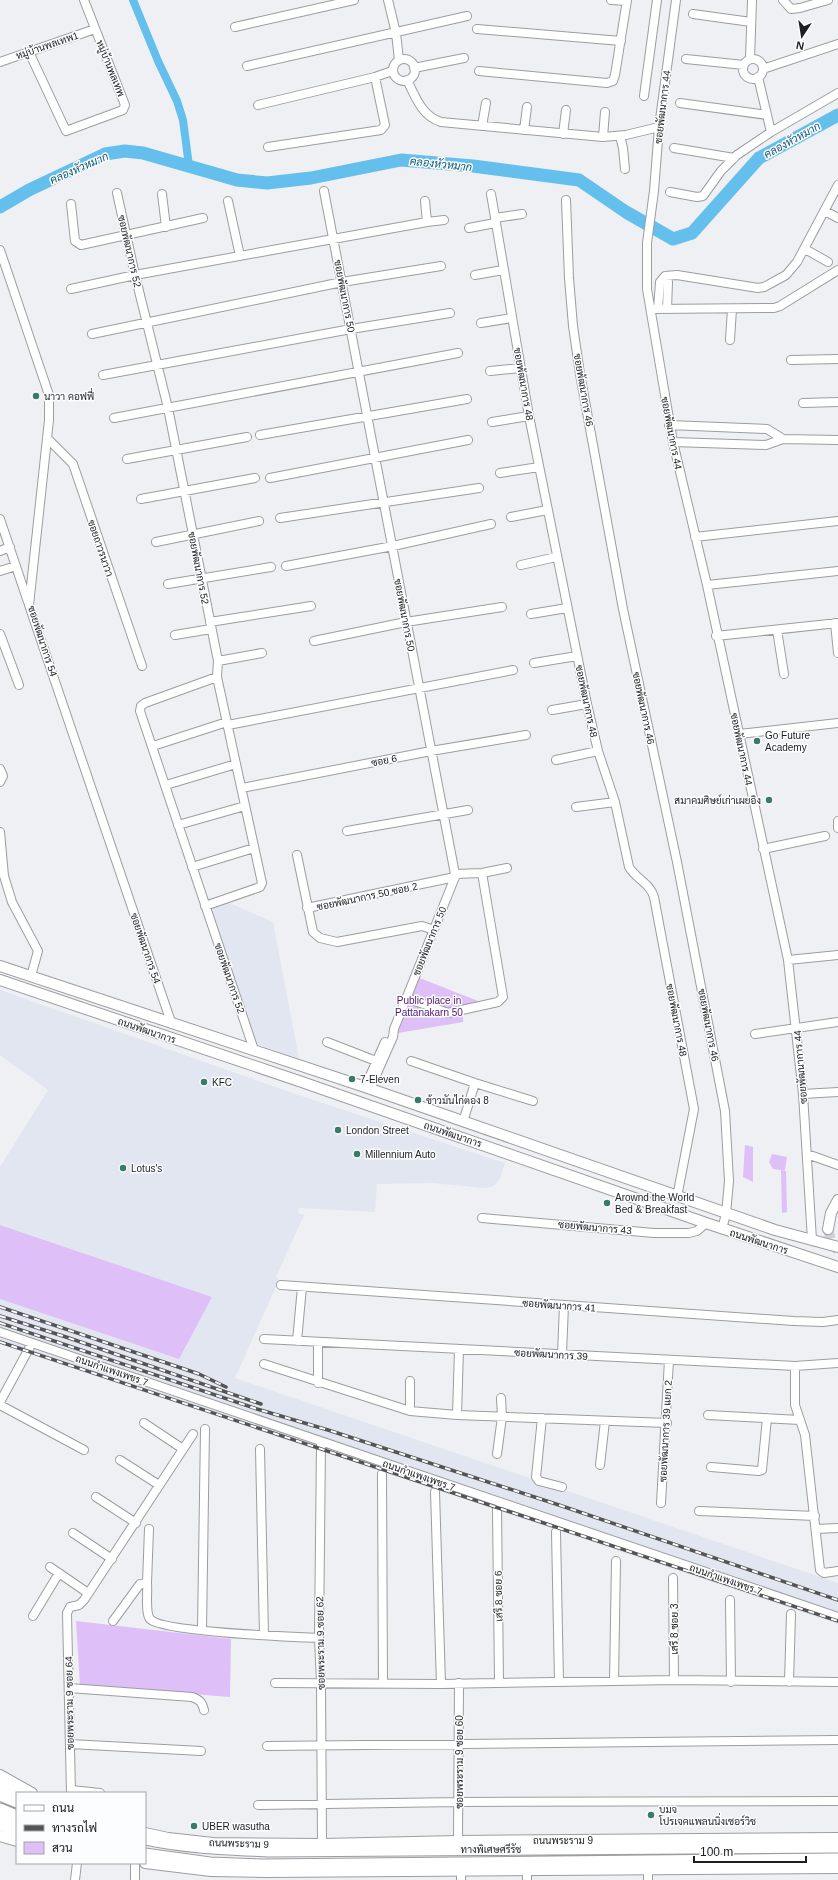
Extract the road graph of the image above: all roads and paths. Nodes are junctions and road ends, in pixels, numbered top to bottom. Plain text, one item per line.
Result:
1 (84, 0) edge
2 (354, 0) edge
3 (388, 0) edge
4 (611, 0) edge
5 (657, 0) edge
6 (676, 0) edge
7 (752, 0) edge
8 (783, 0) edge
9 (828, 0) edge
10 (627, 1) edge
11 (693, 14) dead end
12 (468, 16) dead end
13 (751, 22) junction
14 (235, 27) dead end
15 (95, 28) junction
16 (477, 29) dead end
17 (396, 32) junction
18 (621, 41) junction
19 (838, 44) edge
20 (29, 52) junction
21 (464, 58) dead end
22 (686, 59) dead end
23 (750, 59) junction
24 (399, 60) junction
25 (0, 62) edge
26 (744, 65) junction
27 (247, 66) dead end
28 (414, 68) junction
29 (392, 70) junction
30 (763, 70) junction
31 (479, 71) dead end
32 (375, 77) junction
33 (758, 77) junction
34 (408, 80) junction
35 (838, 92) edge
36 (644, 96) dead end
37 (486, 103) dead end
38 (680, 103) dead end
39 (258, 105) dead end
40 (527, 107) dead end
41 (566, 110) dead end
42 (605, 112) dead end
43 (767, 116) junction
44 (482, 126) junction
45 (659, 127) junction
46 (524, 130) junction
47 (771, 132) junction
48 (562, 134) junction
49 (620, 136) junction
50 (603, 137) junction
51 (268, 147) dead end
52 (674, 148) dead end
53 (734, 158) junction
54 (625, 169) dead end
55 (838, 185) edge
56 (324, 191) dead end
57 (117, 192) dead end
58 (670, 192) dead end
59 (162, 194) dead end
60 (491, 194) dead end
61 (566, 200) dead end
62 (228, 201) dead end
63 (426, 201) dead end
64 (71, 204) dead end
65 (824, 211) junction
66 (522, 214) dead end
67 (203, 218) dead end
68 (838, 218) edge
69 (444, 220) dead end
70 (495, 220) junction
71 (428, 222) junction
72 (166, 226) junction
73 (469, 228) dead end
74 (126, 235) junction
75 (334, 239) junction
76 (805, 249) junction
77 (0, 250) edge
78 (240, 256) junction
79 (828, 262) dead end
80 (441, 266) dead end
81 (503, 270) junction
82 (838, 270) edge
83 (135, 275) junction
84 (475, 275) dead end
85 (665, 276) junction
86 (342, 282) junction
87 (70, 289) dead end
88 (654, 309) junction
89 (667, 309) junction
90 (732, 309) junction
91 (450, 313) dead end
92 (512, 318) junction
93 (147, 321) junction
94 (481, 323) dead end
95 (351, 329) junction
96 (92, 334) dead end
97 (730, 340) dead end
98 (458, 353) dead end
99 (838, 359) edge
100 (791, 360) dead end
101 (158, 365) junction
102 (521, 368) junction
103 (359, 371) junction
104 (490, 371) dead end
105 (104, 375) dead end
106 (467, 399) dead end
107 (838, 402) edge
108 (803, 403) dead end
109 (168, 408) junction
110 (368, 416) junction
111 (529, 416) junction
112 (114, 418) dead end
113 (492, 422) dead end
114 (669, 425) junction
115 (260, 435) dead end
116 (247, 437) dead end
117 (47, 438) junction
118 (783, 438) junction
119 (468, 440) dead end
120 (838, 440) edge
121 (672, 442) junction
122 (176, 450) junction
123 (376, 458) junction
124 (127, 459) dead end
125 (539, 467) junction
126 (500, 473) dead end
127 (255, 478) dead end
128 (270, 478) dead end
129 (478, 488) dead end
130 (184, 491) junction
131 (141, 499) dead end
132 (384, 502) junction
133 (547, 510) junction
134 (511, 517) dead end
135 (280, 518) dead end
136 (0, 519) edge
137 (259, 521) dead end
138 (838, 521) edge
139 (491, 524) dead end
140 (193, 534) junction
141 (694, 537) junction
142 (156, 542) dead end
143 (393, 546) junction
144 (10, 547) junction
145 (0, 551) edge
146 (556, 557) junction
147 (521, 565) dead end
148 (16, 566) junction
149 (286, 566) dead end
150 (271, 567) dead end
151 (0, 571) edge
152 (838, 571) edge
153 (202, 579) junction
154 (168, 584) dead end
155 (707, 585) junction
156 (29, 604) junction
157 (311, 606) dead end
158 (502, 607) dead end
159 (567, 608) junction
160 (531, 614) dead end
161 (406, 622) junction
162 (837, 623) edge
163 (211, 625) junction
164 (777, 630) junction
165 (0, 634) edge
166 (175, 635) dead end
167 (716, 636) junction
168 (314, 641) dead end
169 (262, 653) dead end
170 (838, 653) edge
171 (577, 656) junction
172 (218, 661) junction
173 (534, 663) dead end
174 (142, 666) dead end
175 (513, 670) dead end
176 (784, 674) dead end
177 (217, 677) junction
178 (19, 685) dead end
179 (420, 689) junction
180 (587, 704) junction
181 (552, 710) dead end
182 (838, 723) edge
183 (227, 724) junction
184 (740, 734) junction
185 (526, 735) dead end
186 (153, 746) junction
187 (431, 751) junction
188 (598, 751) junction
189 (556, 760) dead end
190 (236, 764) junction
191 (0, 769) edge
192 (0, 782) edge
193 (166, 785) junction
194 (242, 788) junction
195 (615, 802) junction
196 (245, 806) junction
197 (576, 807) dead end
198 (468, 810) dead end
199 (443, 814) junction
200 (838, 821) edge
201 (178, 825) junction
202 (838, 828) edge
203 (347, 831) dead end
204 (0, 832) edge
205 (825, 836) dead end
206 (254, 848) junction
207 (763, 849) junction
208 (297, 856) dead end
209 (192, 867) junction
210 (507, 868) dead end
211 (482, 873) junction
212 (455, 876) junction
213 (205, 906) junction
214 (308, 908) junction
215 (434, 930) junction
216 (838, 955) edge
217 (788, 960) junction
218 (0, 966) edge
219 (31, 976) junction
220 (0, 980) edge
221 (407, 998) junction
222 (171, 1022) junction
223 (838, 1022) edge
224 (797, 1028) junction
225 (394, 1029) junction
226 (754, 1034) dead end
227 (327, 1042) dead end
228 (254, 1050) junction
229 (376, 1061) junction
230 (411, 1061) dead end
231 (475, 1083) junction
232 (367, 1088) junction
233 (838, 1092) edge
234 (803, 1094) junction
235 (533, 1101) dead end
236 (463, 1122) junction
237 (807, 1154) junction
238 (838, 1165) edge
239 (677, 1197) junction
240 (838, 1200) edge
241 (726, 1214) junction
242 (482, 1218) dead end
243 (706, 1223) junction
244 (722, 1229) junction
245 (828, 1229) tunnel mouth
246 (812, 1240) junction
247 (838, 1248) edge
248 (838, 1268) edge
249 (281, 1285) dead end
250 (302, 1287) junction
251 (564, 1305) junction
252 (838, 1320) edge
253 (0, 1332) edge
254 (264, 1339) dead end
255 (296, 1341) junction
256 (318, 1342) junction
257 (32, 1343) junction
258 (459, 1349) junction
259 (562, 1354) junction
260 (668, 1360) junction
261 (838, 1363) edge
262 (264, 1364) dead end
263 (795, 1366) junction
264 (318, 1382) junction
265 (410, 1382) dead end
266 (502, 1398) dead end
267 (0, 1402) edge
268 (0, 1405) edge
269 (410, 1411) junction
270 (457, 1415) junction
271 (708, 1415) dead end
272 (502, 1417) junction
273 (542, 1418) junction
274 (767, 1418) junction
275 (800, 1420) junction
276 (605, 1421) junction
277 (144, 1423) dead end
278 (666, 1423) junction
279 (205, 1429) dead end
280 (193, 1434) dead end
281 (321, 1442) junction
282 (260, 1448) dead end
283 (183, 1449) junction
284 (84, 1450) dead end
285 (497, 1454) dead end
286 (120, 1460) dead end
287 (600, 1464) dead end
288 (710, 1467) dead end
289 (382, 1474) dead end
290 (159, 1486) junction
291 (562, 1487) dead end
292 (435, 1492) dead end
293 (96, 1497) dead end
294 (661, 1503) dead end
295 (497, 1509) dead end
296 (699, 1511) dead end
297 (814, 1516) junction
298 (136, 1523) junction
299 (838, 1528) edge
300 (148, 1529) dead end
301 (816, 1529) junction
302 (556, 1532) dead end
303 (73, 1533) dead end
304 (112, 1559) junction
305 (616, 1561) dead end
306 (50, 1567) dead end
307 (838, 1571) edge
308 (59, 1573) junction
309 (673, 1578) dead end
310 (147, 1583) junction
311 (88, 1593) junction
312 (730, 1600) dead end
313 (791, 1614) dead end
314 (33, 1616) dead end
315 (838, 1617) edge
316 (113, 1621) dead end
317 (202, 1630) junction
318 (264, 1635) junction
319 (319, 1638) junction
320 (674, 1680) junction
321 (559, 1681) junction
322 (614, 1681) junction
323 (499, 1682) junction
324 (731, 1682) junction
325 (789, 1682) junction
326 (838, 1682) edge
327 (275, 1683) dead end
328 (321, 1683) junction
329 (383, 1683) junction
330 (459, 1683) junction
331 (441, 1684) junction
332 (69, 1688) junction
333 (204, 1710) dead end
334 (838, 1740) edge
335 (70, 1744) junction
336 (460, 1744) junction
337 (321, 1745) junction
338 (267, 1746) dead end
339 (201, 1751) dead end
340 (0, 1775) edge
341 (0, 1784) edge
342 (0, 1788) edge
343 (19, 1792) edge
344 (30, 1792) edge
345 (71, 1792) edge
346 (0, 1795) edge
347 (16, 1795) edge
348 (838, 1801) edge
349 (16, 1802) edge
350 (459, 1802) junction
351 (258, 1805) dead end
352 (322, 1805) junction
353 (0, 1809) edge
354 (16, 1816) edge
355 (0, 1818) edge
356 (0, 1825) edge
357 (16, 1825) edge
358 (16, 1832) edge
359 (146, 1832) edge
360 (0, 1836) edge
361 (838, 1838) edge
362 (146, 1839) edge
363 (16, 1841) edge
364 (458, 1841) junction
365 (322, 1844) junction
366 (838, 1847) edge
367 (146, 1854) edge
368 (838, 1860) edge
369 (146, 1863) edge
370 (78, 1864) edge
371 (135, 1864) edge
372 (838, 1868) edge
373 (648, 1869) junction
374 (461, 1875) edge
375 (527, 1875) edge
376 (323, 1876) edge
377 (75, 1880) edge
378 (135, 1880) edge
379 (648, 1880) edge

1 - 15 street, หมู่บ้านพลเทพ
2 - 14 street
3 - 17 street
4 - 10 street
5 - 36 street
6 - 45 street, ซอยพัฒนาการ 44
7 - 13 street
8 - 9 street
10 - 18 street
11 - 13 street
12 - 17 street
13 - 23 street
15 - 20 street, หมู่บ้านพลเทพ1
15 - 20 street, หมู่บ้านพลเทพ
16 - 18 street
17 - 24 street
17 - 27 street
18 - 31 street
19 - 30 street
20 - 25 street, หมู่บ้านพลเทพ1
21 - 28 street
22 - 26 street
23 - 26 street
23 - 30 street
24 - 28 street
24 - 29 street
26 - 33 street
28 - 34 street
29 - 32 street
29 - 34 street
30 - 33 street
32 - 39 street
32 - 51 street
33 - 43 street
34 - 44 street
35 - 47 street
37 - 44 street
38 - 43 street
40 - 46 street
41 - 48 street
42 - 50 street
43 - 47 street
44 - 46 street
45 - 49 street
45 - 88 street, ซอยพัฒนาการ 44
46 - 48 street
47 - 53 street
48 - 50 street
49 - 50 street
49 - 54 street
52 - 53 street
53 - 58 street
55 - 65 street
56 - 75 street, ซอยพัฒนาการ 50
57 - 74 street, ซอยพัฒนาการ 52
59 - 72 street
60 - 70 street, ซอยพัฒนาการ 48
61 - 241 street, ซอยพัฒนาการ 46
62 - 78 street
63 - 71 street
64 - 74 street
65 - 68 street
65 - 76 street
66 - 70 street
67 - 72 street
69 - 71 street
70 - 73 street
70 - 81 street, ซอยพัฒนาการ 48
71 - 75 street
72 - 74 street
74 - 83 street, ซอยพัฒนาการ 52
75 - 78 street
75 - 86 street, ซอยพัฒนาการ 50
76 - 79 street
76 - 85 street
77 - 117 street, ซอยพัฒนาการ 54
78 - 83 street
80 - 86 street
81 - 84 street
81 - 92 street, ซอยพัฒนาการ 48
82 - 90 street
83 - 87 street
83 - 93 street, ซอยพัฒนาการ 52
85 - 88 street
85 - 89 street
86 - 93 street
86 - 95 street, ซอยพัฒนาการ 50
88 - 89 street
88 - 114 street, ซอยพัฒนาการ 44
89 - 90 street
90 - 97 street
91 - 95 street
92 - 94 street
92 - 102 street, ซอยพัฒนาการ 48
93 - 96 street
93 - 101 street, ซอยพัฒนาการ 52
95 - 101 street
95 - 103 street, ซอยพัฒนาการ 50
98 - 103 street
99 - 100 street
101 - 105 street
101 - 109 street, ซอยพัฒนาการ 52
102 - 104 street
102 - 111 street, ซอยพัฒนาการ 48
103 - 109 street
103 - 110 street, ซอยพัฒนาการ 50
106 - 110 street
107 - 108 street
109 - 112 street
109 - 122 street, ซอยพัฒนาการ 52
110 - 115 street
110 - 123 street, ซอยพัฒนาการ 50
111 - 113 street
111 - 125 street, ซอยพัฒนาการ 48
114 - 118 street
114 - 121 street, ซอยพัฒนาการ 44
116 - 122 street
117 - 156 street, ซอยพัฒนาการ 54
117 - 174 street, ซอยถาวรนาวา
118 - 120 street
118 - 121 street
119 - 123 street
121 - 141 street, ซอยพัฒนาการ 44
122 - 124 street
122 - 130 street, ซอยพัฒนาการ 52
123 - 128 street
123 - 132 street, ซอยพัฒนาการ 50
125 - 126 street
125 - 133 street, ซอยพัฒนาการ 48
127 - 130 street
129 - 132 street
130 - 131 street
130 - 140 street, ซอยพัฒนาการ 52
132 - 135 street
132 - 143 street, ซอยพัฒนาการ 50
133 - 134 street
133 - 146 street, ซอยพัฒนาการ 48
136 - 144 street
137 - 140 street
138 - 141 street
139 - 143 street
140 - 142 street
140 - 153 street, ซอยพัฒนาการ 52
141 - 155 street, ซอยพัฒนาการ 44
143 - 149 street
143 - 161 street, ซอยพัฒนาการ 50
144 - 145 street
144 - 148 street
146 - 147 street
146 - 159 street, ซอยพัฒนาการ 48
148 - 151 street
148 - 156 street
150 - 153 street
152 - 155 street
153 - 154 street
153 - 163 street, ซอยพัฒนาการ 52
155 - 167 street, ซอยพัฒนาการ 44
156 - 222 street, ซอยพัฒนาการ 54
157 - 163 street
158 - 161 street
159 - 160 street
159 - 171 street, ซอยพัฒนาการ 48
161 - 168 street
161 - 179 street, ซอยพัฒนาการ 50
162 - 164 street
162 - 170 street
163 - 166 street
163 - 172 street, ซอยพัฒนาการ 52
164 - 167 street
164 - 176 street
165 - 178 street
167 - 184 street, ซอยพัฒนาการ 44
169 - 172 street
171 - 173 street
171 - 180 street, ซอยพัฒนาการ 48
172 - 177 street, ซอยพัฒนาการ 52
175 - 179 street
177 - 183 street, ซอยพัฒนาการ 52
177 - 186 street, ซอยพัฒนาการ 52
179 - 183 street
179 - 187 street, ซอยพัฒนาการ 50
180 - 181 street
180 - 188 street, ซอยพัฒนาการ 48
182 - 184 street
183 - 186 street
183 - 190 street, ซอยพัฒนาการ 52
184 - 207 street, ซอยพัฒนาการ 44
185 - 187 street, ซอย 6
186 - 193 street, ซอยพัฒนาการ 52
187 - 194 street, ซอย 6
187 - 199 street, ซอยพัฒนาการ 50
188 - 189 street
188 - 195 street, ซอยพัฒนาการ 48
190 - 193 street
190 - 194 street, ซอยพัฒนาการ 52
191 - 192 street
193 - 201 street, ซอยพัฒนาการ 52
194 - 196 street, ซอยพัฒนาการ 52
195 - 197 street
195 - 239 street, ซอยพัฒนาการ 48
196 - 201 street
196 - 206 street, ซอยพัฒนาการ 52
198 - 199 street
199 - 203 street
199 - 212 street, ซอยพัฒนาการ 50
200 - 202 street
201 - 209 street, ซอยพัฒนาการ 52
204 - 219 street
205 - 207 street
206 - 209 street
206 - 213 street, ซอยพัฒนาการ 52
207 - 217 street, ซอยพัฒนาการ 44
208 - 214 street, ซอยพัฒนาการ 50 ซอย 2
209 - 213 street, ซอยพัฒนาการ 52
210 - 211 street, ซอยพัฒนาการ 50 ซอย 2
211 - 212 street, ซอยพัฒนาการ 50 ซอย 2
211 - 221 street
212 - 214 street, ซอยพัฒนาการ 50 ซอย 2
212 - 215 street, ซอยพัฒนาการ 50
213 - 228 street, ซอยพัฒนาการ 52
214 - 215 street
215 - 221 street, ซอยพัฒนาการ 50
216 - 217 street
217 - 224 street, ซอยพัฒนาการ 44
218 - 219 main road, ถนนพัฒนาการ
219 - 222 main road, ถนนพัฒนาการ
220 - 243 main road, ถนนพัฒนาการ
221 - 225 street, ซอยพัฒนาการ 50
222 - 228 main road, ถนนพัฒนาการ
223 - 224 street
224 - 226 street
224 - 234 street, ซอยพัฒนาการ 44
225 - 229 street, ซอยพัฒนาการ 50
225 - 232 street, ซอยพัฒนาการ 50
227 - 229 street
228 - 232 main road, ถนนพัฒนาการ
229 - 232 street, ซอยพัฒนาการ 50
230 - 231 street
231 - 235 street
231 - 236 street
232 - 236 main road, ถนนพัฒนาการ
233 - 234 street
234 - 237 street, ซอยพัฒนาการ 44
236 - 239 main road, ถนนพัฒนาการ
237 - 238 street
237 - 246 street, ซอยพัฒนาการ 44
239 - 241 main road, ถนนพัฒนาการ
240 - 245 main road
241 - 244 street, ซอยพัฒนาการ 46
241 - 246 main road, ถนนพัฒนาการ
242 - 243 street, ซอยพัฒนาการ 43
243 - 244 main road, ถนนพัฒนาการ
244 - 248 main road, ถนนพัฒนาการ
246 - 247 main road, ถนนพัฒนาการ
249 - 250 street, ซอยพัฒนาการ 41
250 - 251 street, ซอยพัฒนาการ 41
250 - 255 street
251 - 252 street, ซอยพัฒนาการ 41
251 - 259 street
253 - 257 street, ถนนกำแพงเพชร 7
254 - 255 street, ซอยพัฒนาการ 39
255 - 256 street, ซอยพัฒนาการ 39
256 - 258 street, ซอยพัฒนาการ 39
256 - 264 street
257 - 267 street
257 - 281 street, ถนนกำแพงเพชร 7
258 - 259 street, ซอยพัฒนาการ 39
258 - 270 street
259 - 260 street, ซอยพัฒนาการ 39
260 - 263 street, ซอยพัฒนาการ 39
260 - 278 street, ซอยพัฒนาการ 39 แยก 2
261 - 263 street, ซอยพัฒนาการ 39
262 - 264 street
263 - 275 street
264 - 269 street
265 - 269 street
266 - 272 street
268 - 284 street
269 - 270 street
270 - 272 street
271 - 274 street
272 - 273 street
272 - 285 street
273 - 276 street
273 - 291 street
274 - 275 street
274 - 288 street
275 - 297 street
276 - 278 street
276 - 287 street
277 - 283 street
278 - 294 street, ซอยพัฒนาการ 39 แยก 2
279 - 317 street
280 - 283 street
281 - 315 street, ถนนกำแพงเพชร 7
281 - 319 street, ซอยพระราม 9 ซอย 62
282 - 318 street
283 - 290 street
286 - 290 street
289 - 329 street
290 - 298 street
292 - 331 street
293 - 298 street
295 - 323 street, เสรี 8 ซอย 6
296 - 297 street
297 - 301 street
298 - 304 street
299 - 301 street
300 - 310 street
301 - 307 street
302 - 321 street
303 - 304 street
304 - 311 street
305 - 322 street
306 - 308 street
308 - 311 street
308 - 314 street
309 - 320 street, เสรี 8 ซอย 3
310 - 316 street
310 - 317 street
311 - 332 street, ซอยพระราม 9 ซอย 64
312 - 324 street
313 - 325 street
317 - 318 street
318 - 319 street
319 - 328 street, ซอยพระราม 9 ซอย 62
320 - 322 street
320 - 324 street
321 - 322 street
321 - 323 street
323 - 330 street
324 - 325 street
325 - 326 street
327 - 328 street
328 - 329 street
328 - 337 street, ซอยพระราม 9 ซอย 62
329 - 331 street
330 - 331 street
330 - 336 street, ซอยพระราม 9 ซอย 60
332 - 333 street
332 - 335 street, ซอยพระราม 9 ซอย 64
334 - 336 street
335 - 339 street
335 - 345 street, ซอยพระราม 9 ซอย 64
336 - 337 street
336 - 350 street, ซอยพระราม 9 ซอย 60
337 - 338 street
337 - 352 street, ซอยพระราม 9 ซอย 62
340 - 344 main road
341 - 343 highway
342 - 347 main road
346 - 349 highway
348 - 350 street
350 - 352 street
350 - 364 street, ซอยพระราม 9 ซอย 60
351 - 352 street
352 - 365 street, ซอยพระราม 9 ซอย 62
353 - 354 highway
355 - 357 main road
356 - 358 highway
359 - 365 main road, ถนนพระราม 9
360 - 363 main road
361 - 364 main road, ถนนพระราม 9
362 - 366 highway, ทางพิเศษศรีรัช
364 - 365 main road, ถนนพระราม 9
367 - 368 highway, ทางพิเศษศรีรัช
369 - 376 main road
370 - 377 street
371 - 378 street
372 - 373 main road
373 - 375 main road
373 - 379 street
374 - 375 main road
374 - 376 main road

